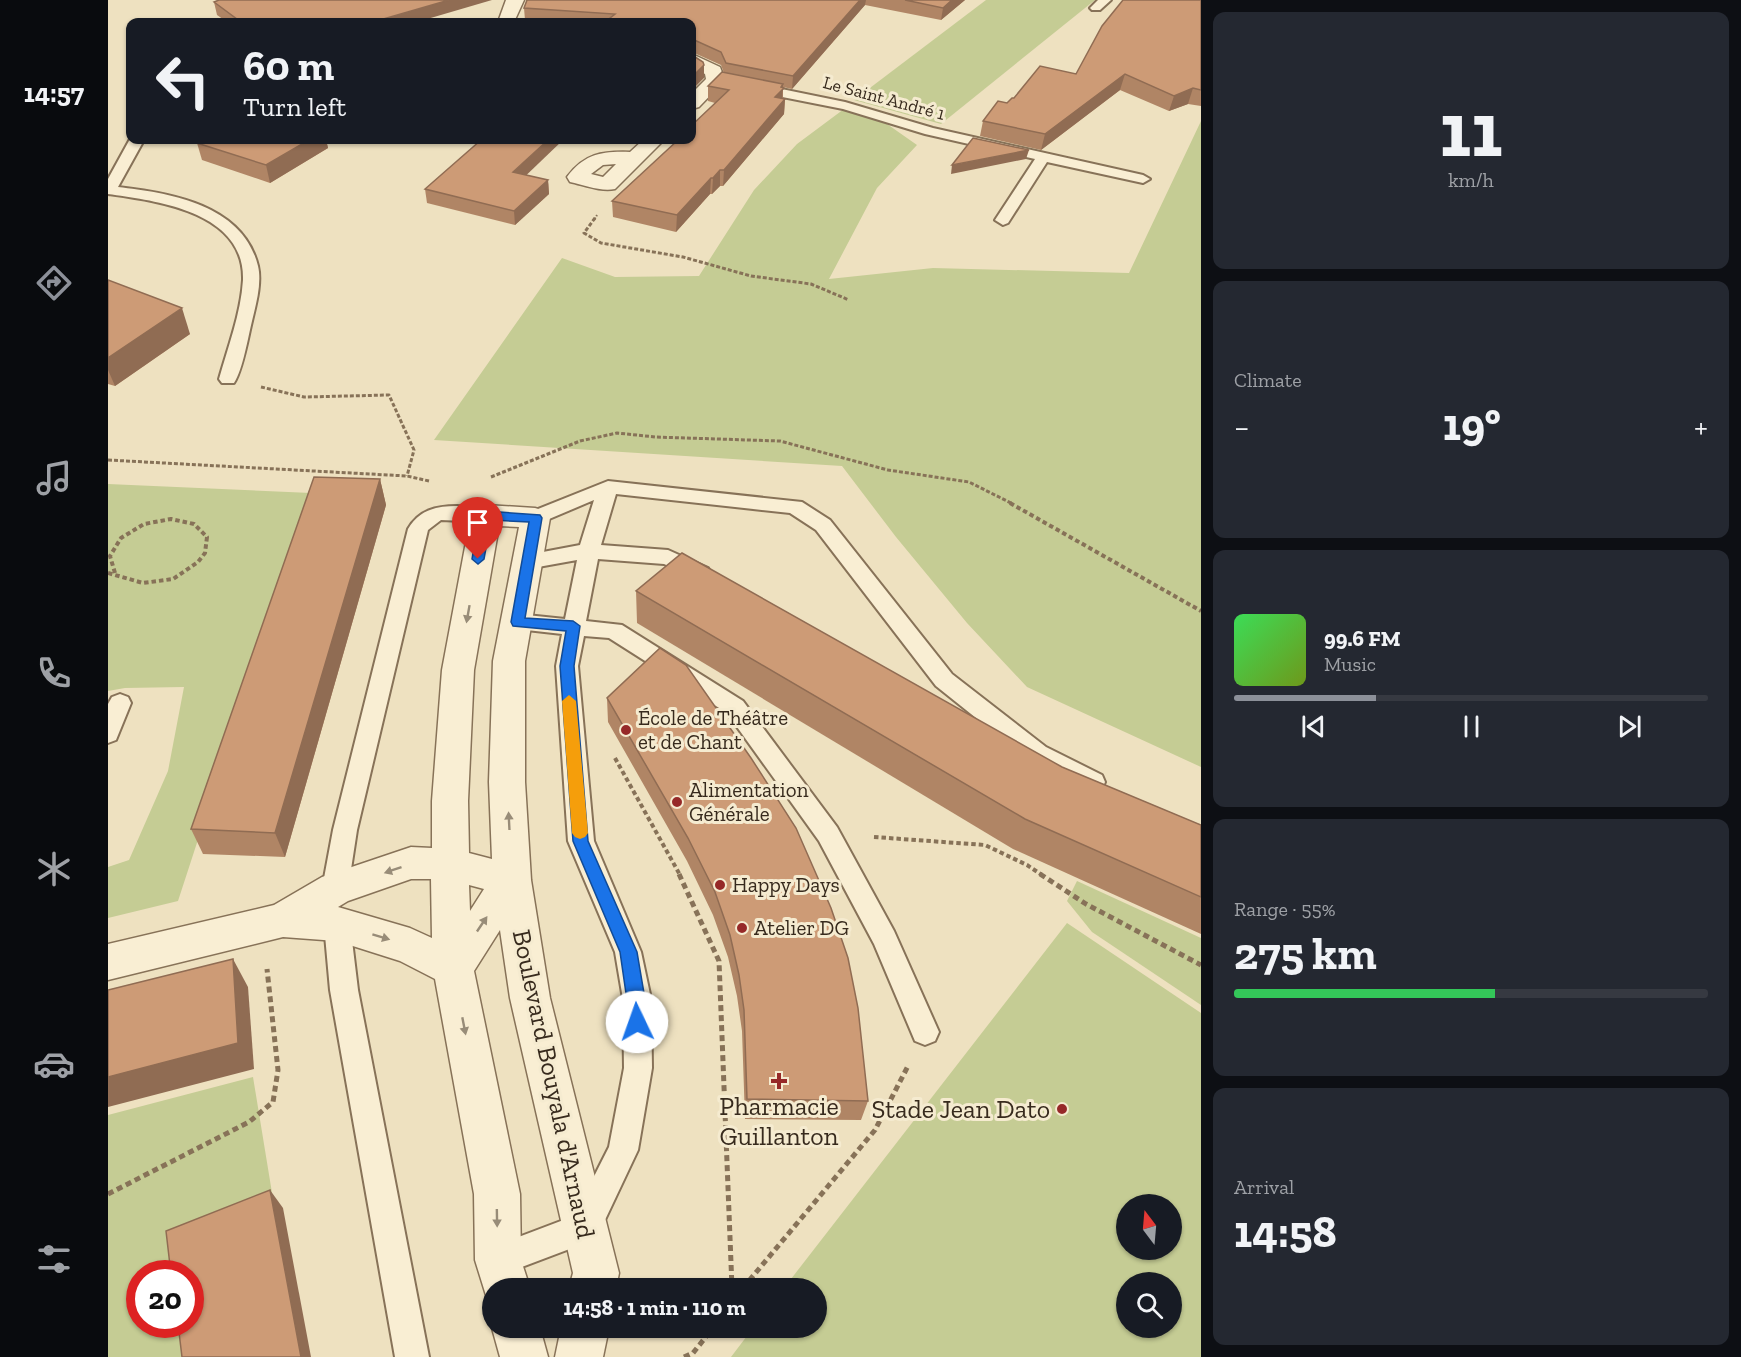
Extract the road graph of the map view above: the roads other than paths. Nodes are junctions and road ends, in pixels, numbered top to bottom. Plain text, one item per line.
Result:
1 (515, 0) edge
2 (508, 18) edge
3 (696, 62) edge
4 (727, 82) junction
5 (696, 101) edge
6 (135, 144) edge
7 (650, 144) edge
8 (1043, 157) junction
9 (635, 158) junction
10 (1143, 178) dead end
11 (109, 190) edge
12 (1003, 220) dead end
13 (228, 379) road end
14 (608, 487) junction
15 (486, 515) junction
16 (536, 518) junction
17 (589, 551) junction
18 (527, 562) junction
19 (718, 581) edge
20 (517, 622) junction
21 (573, 626) junction
22 (120, 703) dead end
23 (108, 734) edge
24 (1110, 790) edge
25 (450, 864) junction
26 (512, 880) junction
27 (336, 907) junction
28 (108, 962) edge
29 (453, 969) junction
30 (925, 1032) road end
31 (585, 1228) junction
32 (502, 1274) edge
33 (595, 1278) edge
34 (519, 1338) edge
35 (583, 1338) edge
36 (412, 1357) edge
37 (524, 1357) edge
38 (579, 1357) edge

1 - 2 street
3 - 4 street
4 - 5 street
4 - 8 lane, Le Saint André 1
6 - 11 lane
7 - 9 street
8 - 10 lane, Le Saint André 1
8 - 12 lane
9 - 9 street
11 - 13 lane
14 - 16 lane
14 - 17 lane
14 - 24 lane
15 - 16 street
15 -> 25 street
15 - 27 lane
16 - 18 street, Boulevard Bouyala d'Arnaud
17 - 18 lane
17 - 19 lane
17 - 21 lane
18 - 20 street, Boulevard Bouyala d'Arnaud
20 - 21 lane
26 -> 20 street, Boulevard Bouyala d'Arnaud
21 - 30 lane
21 - 31 lane
22 - 23 lane
25 - 26 street
25 -> 27 street
25 - 29 street
29 -> 26 street, Boulevard Bouyala d'Arnaud
26 - 31 street, Boulevard Bouyala d'Arnaud
27 - 28 street
27 -> 29 street
27 - 36 lane
29 -> 32 street
31 - 32 lane
31 - 33 street, Boulevard Bouyala d'Arnaud
34 - 37 street
35 - 38 street

